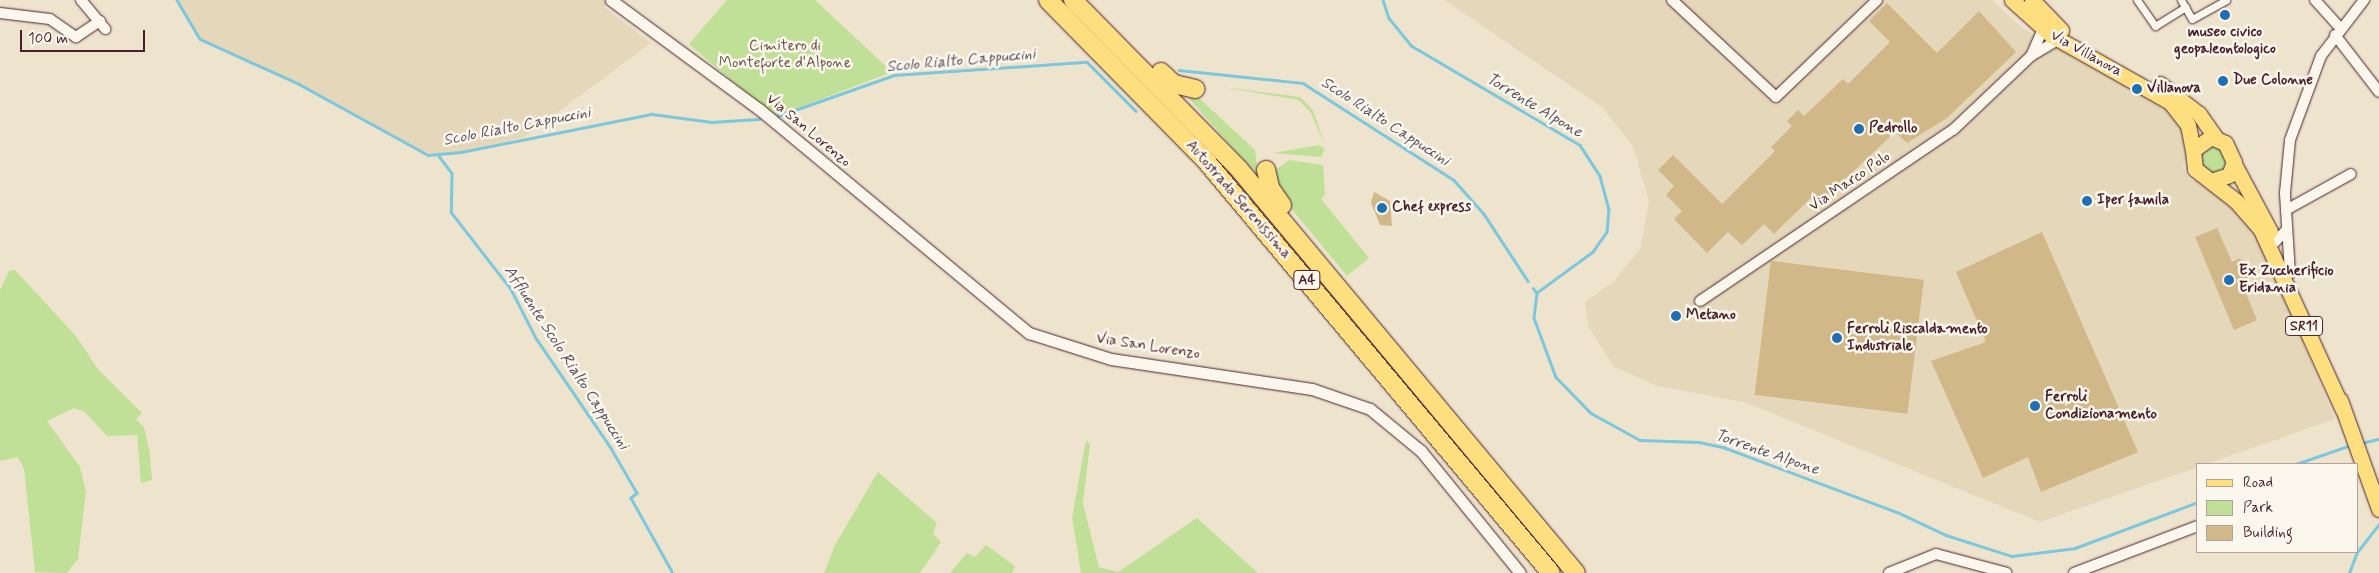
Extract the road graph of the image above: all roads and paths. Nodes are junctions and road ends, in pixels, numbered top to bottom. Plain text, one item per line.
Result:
1 (81, 0) edge
2 (611, 0) edge
3 (1048, 0) edge
4 (1073, 0) edge
5 (1672, 0) edge
6 (1877, 0) edge
7 (2012, 0) edge
8 (2032, 0) edge
9 (2137, 0) edge
10 (2181, 0) edge
11 (2226, 0) edge
12 (2315, 0) edge
13 (2364, 0) edge
14 (2185, 7) junction
15 (0, 13) edge
16 (2043, 29) junction
17 (2338, 32) junction
18 (2059, 39) junction
19 (1116, 40) junction
20 (2031, 56) junction
21 (1195, 89) dead end
22 (2379, 92) edge
23 (2216, 138) junction
24 (2193, 150) junction
25 (2234, 164) junction
26 (1266, 170) dead end
27 (2351, 174) dead end
28 (2211, 181) junction
29 (2286, 210) junction
30 (2287, 229) junction
31 (2275, 242) junction
32 (1324, 270) junction
33 (2290, 274) junction
34 (1700, 302) dead end
35 (2345, 415) junction
36 (2360, 462) edge
37 (2379, 509) edge
38 (2196, 527) edge
39 (1520, 573) edge
40 (1551, 573) edge
41 (1576, 573) edge
42 (1889, 573) edge
43 (2007, 573) edge
44 (2074, 573) edge

1 - 15 street
2 - 39 street, Via San Lorenzo
3 - 40 highway, Autostrada Serenissima / A4
4 - 19 highway, Autostrada Serenissima / A4
5 - 6 street
7 - 16 main road, Via Villanova / SR11
8 - 23 main road, Via Villanova / SR11
9 - 14 street
10 - 14 street
11 - 14 street
12 - 17 street
13 - 17 street
16 - 18 main road, Via Villanova / SR11
16 - 20 street, Via Marco Polo
17 - 22 street
17 - 29 street
18 - 20 street, Via Marco Polo
18 - 24 main road, Via Villanova / SR11
19 - 21 highway
19 - 32 highway, Autostrada Serenissima / A4
20 - 34 street, Via Marco Polo
23 - 24 main road
23 - 25 main road, SR11
24 - 28 main road, SR11
25 - 28 main road
25 - 31 main road, SR11
26 - 32 highway
27 - 29 street
28 - 35 main road, SR11
29 - 30 street
30 - 31 street
30 - 33 street
31 - 33 main road, SR11
32 - 41 highway, Autostrada Serenissima / A4
33 - 35 main road, SR11
35 - 36 main road, SR11
36 - 37 main road, SR11
38 - 44 street
42 - 43 street

